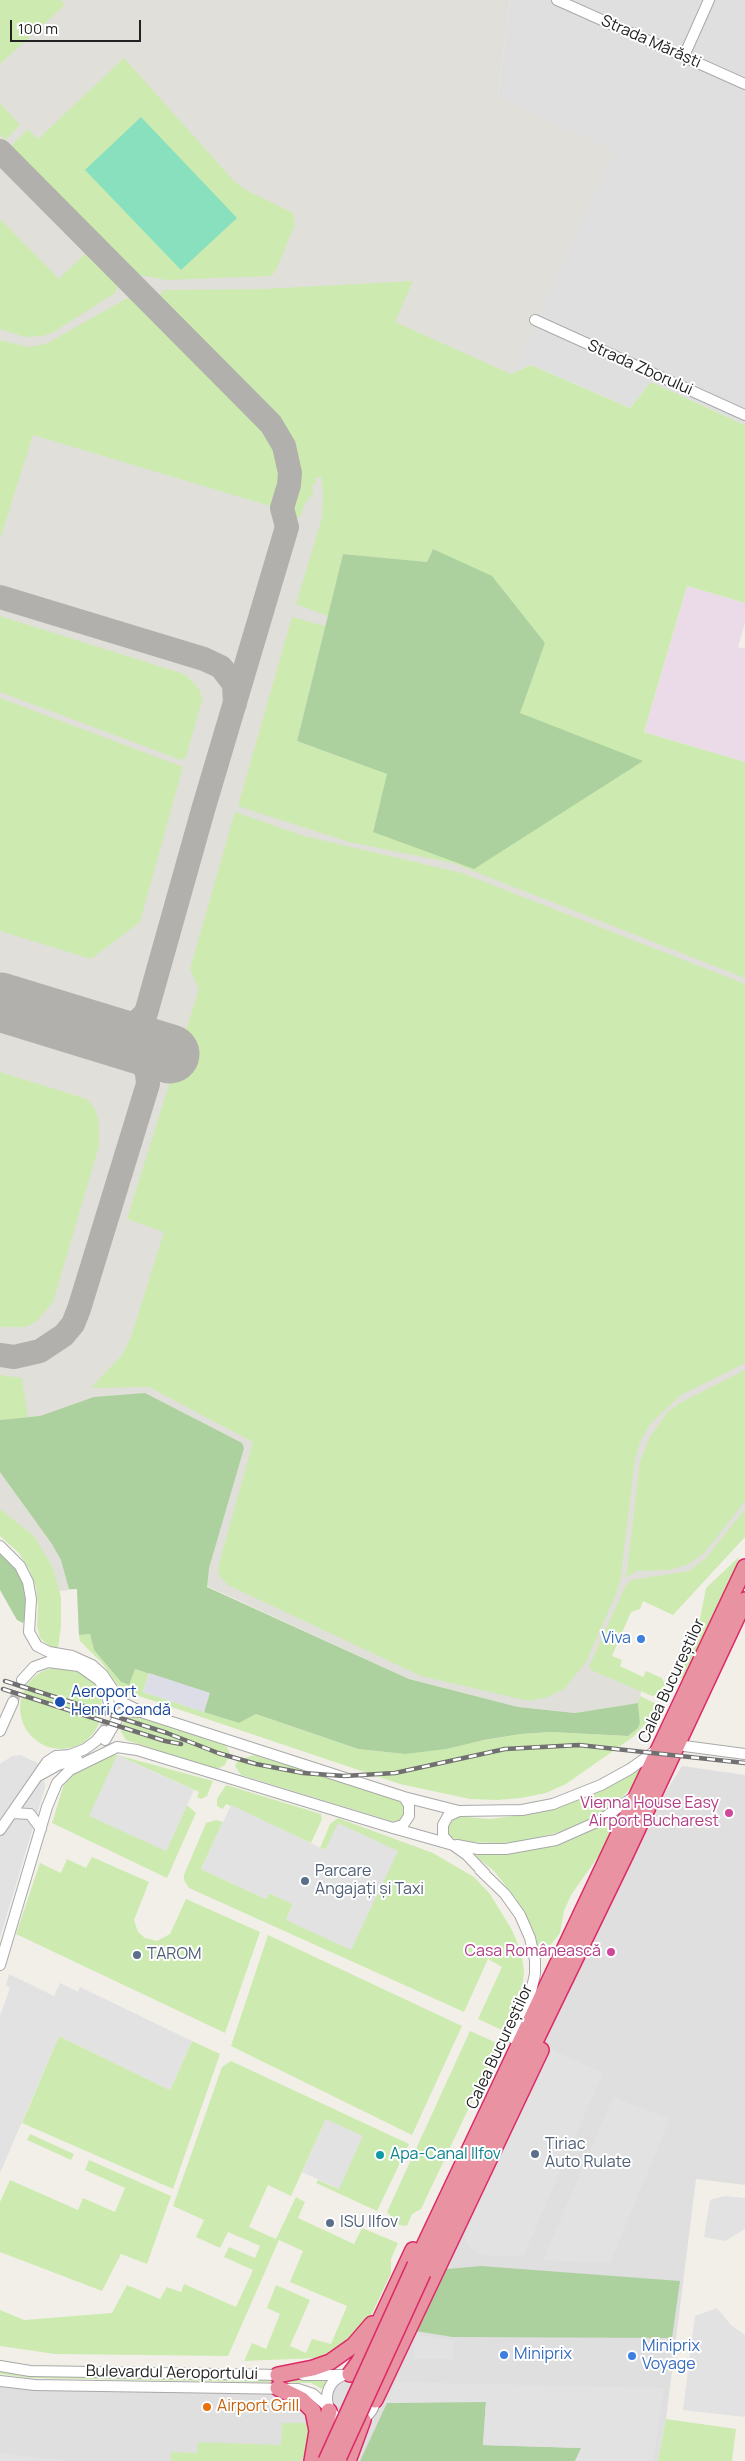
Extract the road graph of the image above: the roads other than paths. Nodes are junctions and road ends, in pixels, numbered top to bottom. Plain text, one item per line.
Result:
1 (557, 0) edge
2 (709, 0) edge
3 (684, 56) junction
4 (745, 84) edge
5 (535, 320) dead end
6 (745, 415) edge
7 (0, 1546) edge
8 (745, 1567) edge
9 (745, 1600) edge
10 (22, 1680) tunnel mouth
11 (13, 1702) tunnel mouth
12 (110, 1708) tunnel mouth
13 (144, 1713) junction
14 (0, 1731) edge
15 (104, 1731) tunnel mouth
16 (662, 1745) junction
17 (677, 1745) junction
18 (745, 1754) edge
19 (39, 1775) junction
20 (639, 1792) junction
21 (404, 1797) junction
22 (459, 1811) junction
23 (13, 1813) junction
24 (392, 1828) junction
25 (41, 1829) junction
26 (0, 1830) edge
27 (435, 1841) junction
28 (451, 1844) junction
29 (485, 1874) junction
30 (569, 1957) junction
31 (0, 1965) edge
32 (513, 2044) junction
33 (502, 2095) junction
34 (403, 2272) junction
35 (431, 2285) junction
36 (389, 2303) junction
37 (0, 2366) edge
38 (348, 2374) junction
39 (0, 2381) edge
40 (278, 2381) junction
41 (375, 2400) junction
42 (328, 2408) junction
43 (363, 2420) junction
44 (313, 2461) edge
45 (326, 2461) edge
46 (337, 2461) edge
47 (348, 2461) edge

1 - 3 street, Strada Mărăști
2 - 3 street
3 - 4 street, Strada Mărăști
5 - 6 street, Strada Zborului
7 - 13 street
8 - 16 highway, Calea Bucureștilor
9 - 17 highway, Calea Bucureștilor
10 - 12 street
11 - 14 street
13 - 19 street
13 - 21 street
15 - 19 street
16 - 20 highway, Calea Bucureștilor
16 - 22 street
17 - 18 street
17 - 30 highway, Calea Bucureștilor
19 - 23 street
20 - 28 street
20 - 30 highway, Calea Bucureștilor
21 - 22 street
21 - 24 street
22 - 28 street
23 - 25 street
23 - 26 street
24 - 25 street
24 - 27 street
25 - 31 street
27 - 28 street
27 - 29 street
28 - 29 street
29 - 32 street
30 - 32 highway
30 - 33 highway, Calea Bucureștilor
30 - 35 highway
32 - 34 highway
33 - 45 highway, Calea Bucureștilor, bridge
33 - 46 highway, Calea Bucureștilor, bridge
34 - 35 highway
34 - 36 highway
35 - 41 highway
36 - 38 highway
36 - 40 highway
37 - 40 street, Bulevardul Aeroportului
38 - 40 street, Bulevardul Aeroportului
38 - 41 street
38 - 42 street
39 - 40 street, Bulevardul Aeroportului
40 - 42 street, Bulevardul Aeroportului
40 - 44 highway
41 - 43 street
42 - 43 street
42 - 44 highway
43 - 47 highway

